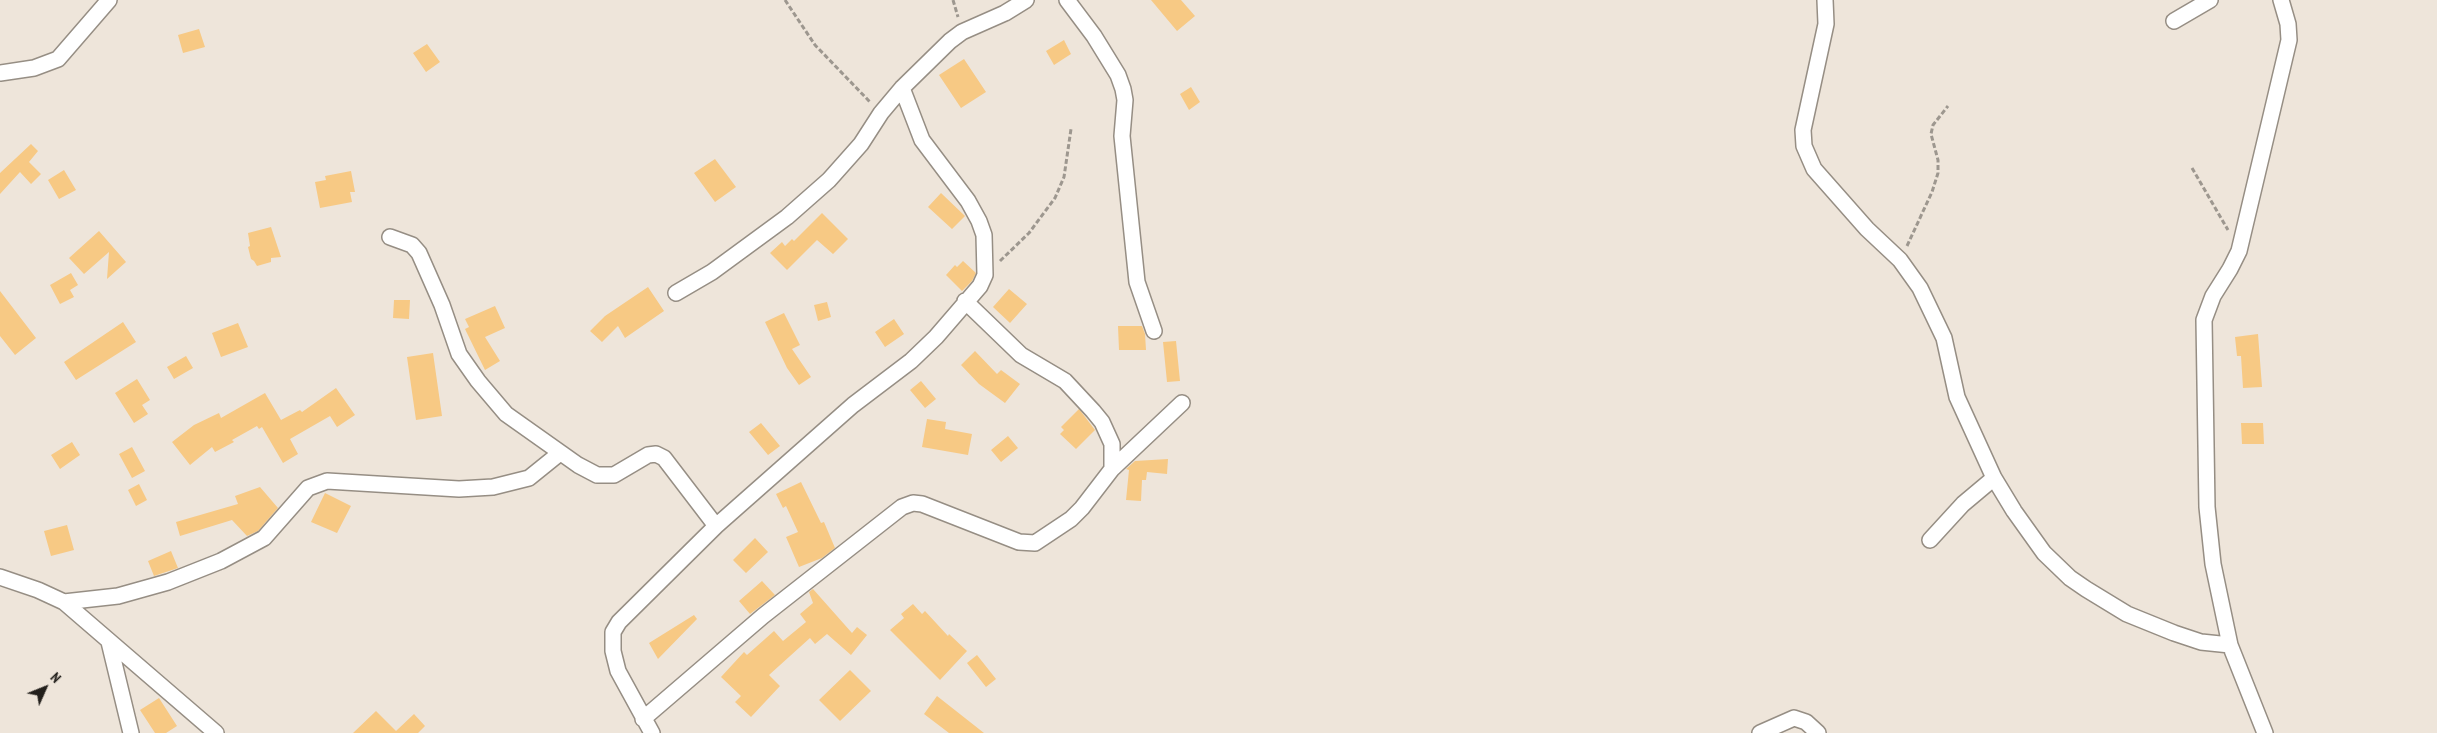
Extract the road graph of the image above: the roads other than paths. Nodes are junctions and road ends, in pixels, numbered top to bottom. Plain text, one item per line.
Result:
1 (109, 0) edge
2 (1026, 0) edge
3 (1067, 0) edge
4 (1825, 0) edge
5 (2210, 0) edge
6 (2281, 0) edge
7 (2174, 21) dead end
8 (0, 73) edge
9 (902, 88) junction
10 (390, 237) dead end
11 (676, 293) dead end
12 (965, 301) junction
13 (1154, 331) dead end
14 (1182, 403) dead end
15 (560, 453) junction
16 (1112, 469) junction
17 (1994, 478) junction
18 (716, 526) junction
19 (1930, 540) dead end
20 (0, 577) edge
21 (64, 602) junction
22 (109, 642) junction
23 (2230, 645) junction
24 (643, 719) junction
25 (131, 733) edge
26 (216, 733) edge
27 (652, 733) edge
28 (1760, 733) edge
29 (1818, 733) edge
30 (2265, 733) edge

1 - 8 street
2 - 9 street
3 - 13 street
4 - 17 street
5 - 7 street
6 - 23 street
9 - 11 street
9 - 12 street
10 - 15 street
12 - 16 street
12 - 18 street
14 - 16 street
15 - 18 street
15 - 21 street
16 - 24 street
17 - 19 street
17 - 23 street
18 - 24 street
20 - 21 street
21 - 22 street
22 - 25 street
22 - 26 street
23 - 30 street
24 - 27 street
28 - 29 street

